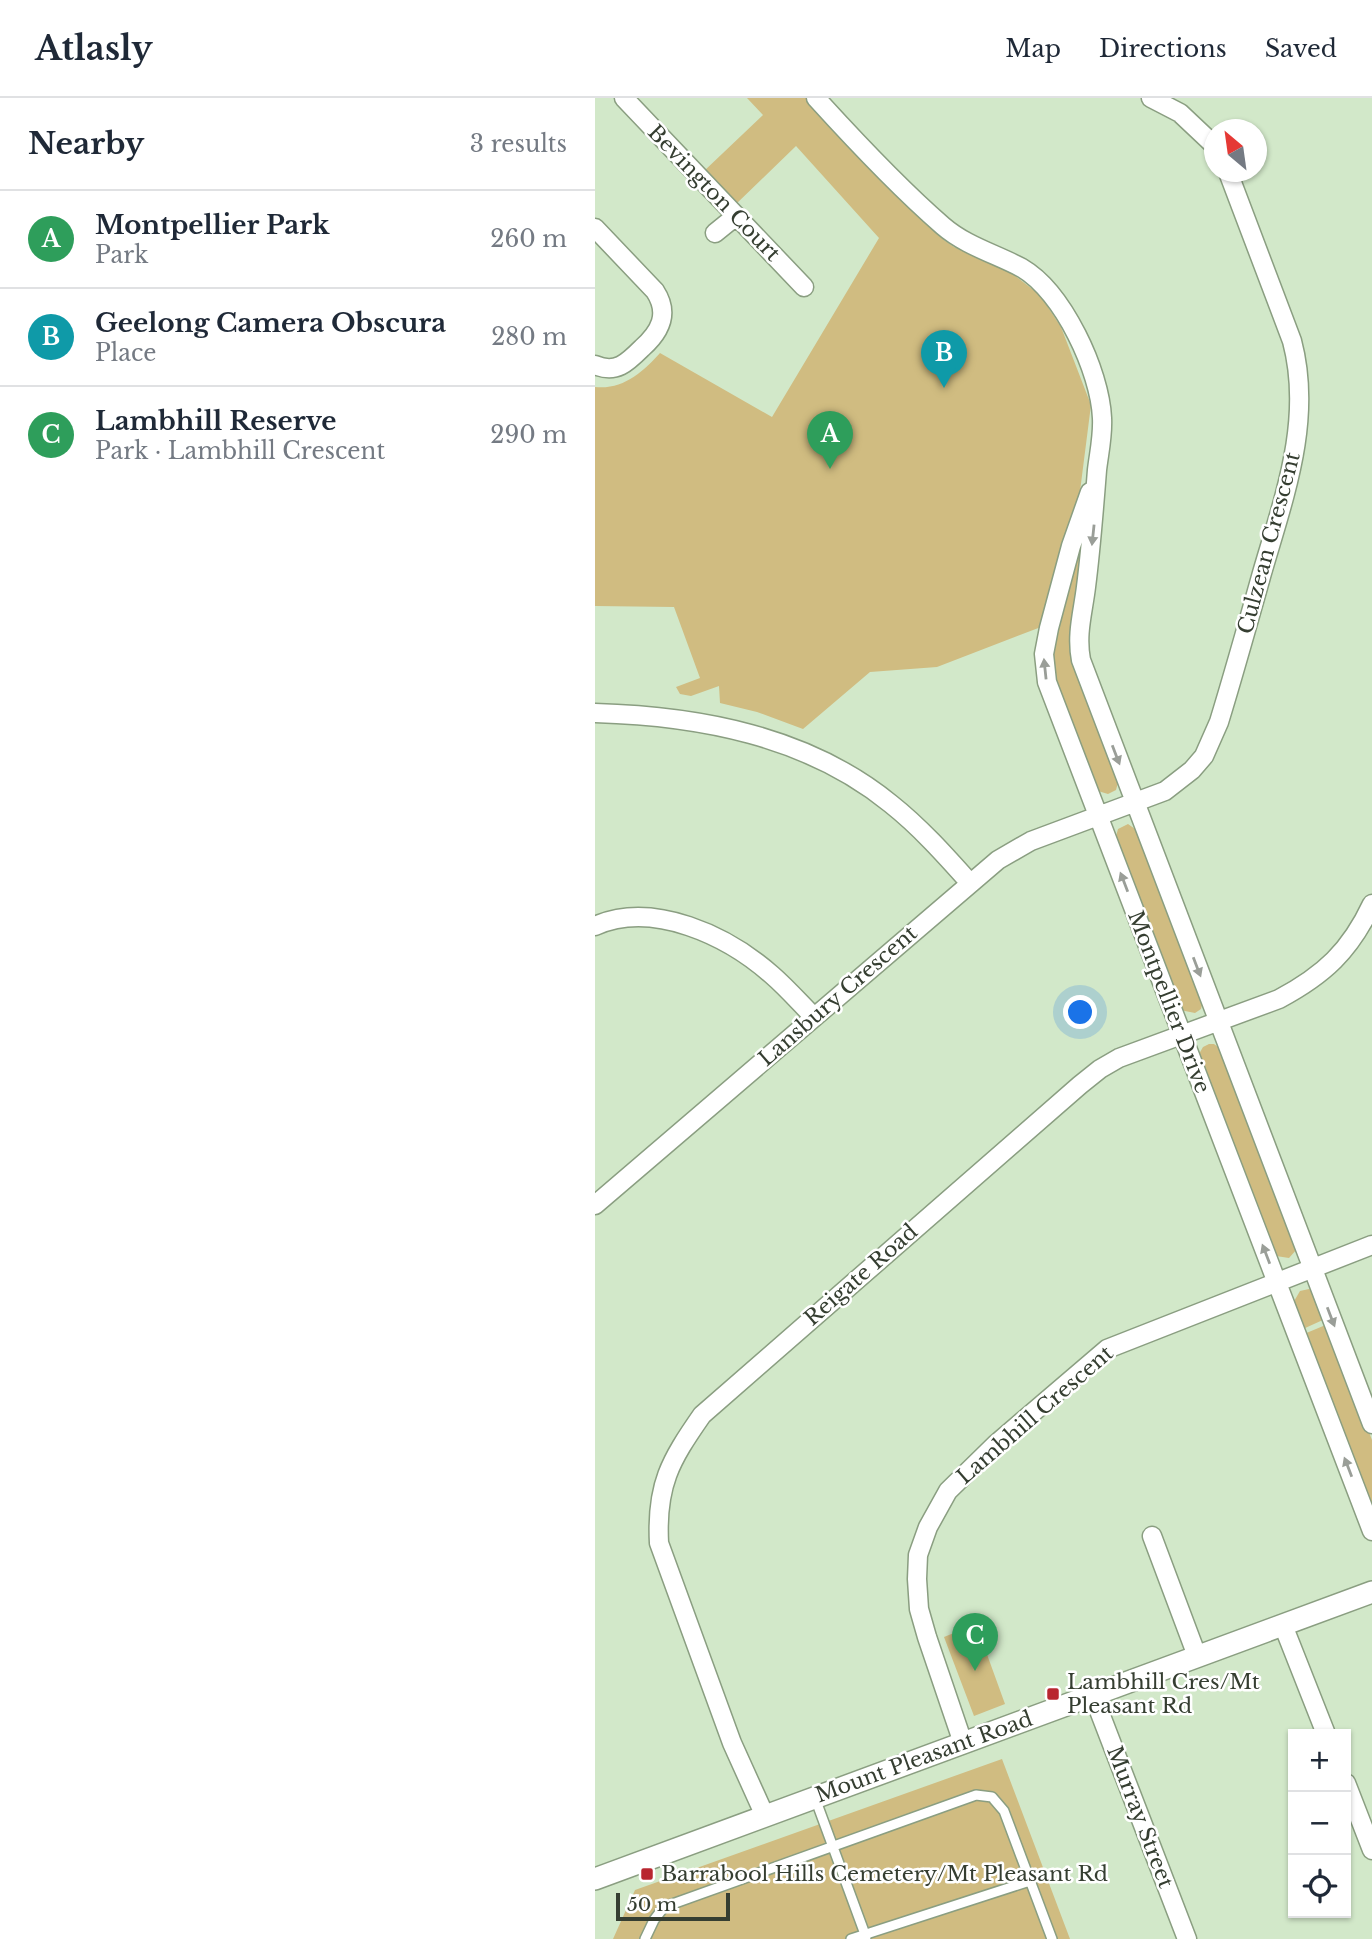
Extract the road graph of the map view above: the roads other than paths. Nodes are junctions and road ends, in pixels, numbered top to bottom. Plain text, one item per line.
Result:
1 (624, 98) edge
2 (816, 98) edge
3 (1151, 98) edge
4 (1204, 136) edge
5 (1232, 182) edge
6 (736, 216) junction
7 (595, 228) edge
8 (715, 233) dead end
9 (804, 288) dead end
10 (595, 365) edge
11 (1098, 467) junction
12 (595, 713) edge
13 (1135, 802) junction
14 (1098, 815) junction
15 (970, 883) junction
16 (1372, 904) edge
17 (595, 926) edge
18 (814, 1017) junction
19 (1218, 1021) junction
20 (1181, 1034) junction
21 (595, 1205) edge
22 (1372, 1245) edge
23 (1313, 1268) junction
24 (1277, 1281) junction
25 (1372, 1423) edge
26 (1372, 1531) edge
27 (1152, 1536) dead end
28 (1372, 1592) edge
29 (1283, 1625) junction
30 (1197, 1656) junction
31 (1093, 1695) junction
32 (1325, 1729) edge
33 (963, 1744) junction
34 (1349, 1792) edge
35 (815, 1798) junction
36 (765, 1816) junction
37 (832, 1846) junction
38 (1372, 1850) edge
39 (595, 1879) edge
40 (1030, 1881) junction
41 (866, 1937) edge
42 (645, 1939) edge
43 (851, 1939) edge
44 (1052, 1939) edge
45 (1187, 1939) edge

1 - 6 street, Bevington Court
2 - 11 street, Montpellier Drive
3 - 4 street
5 - 13 street, Culzean Crescent
6 - 8 street
6 - 9 street, Bevington Court
7 - 10 street
11 -> 13 street, Montpellier Drive
14 -> 11 street, Montpellier Drive
12 - 15 street
13 - 14 street, Culzean Crescent
13 -> 19 street, Montpellier Drive
14 - 15 street, Lansbury Crescent
20 -> 14 street, Montpellier Drive
15 - 18 street, Lansbury Crescent
16 - 19 street, Reigate Road
17 - 18 street
18 - 21 street, Lansbury Crescent
19 - 20 street, Reigate Road
19 - 23 street, Montpellier Drive
24 -> 20 street, Montpellier Drive
20 - 36 street, Reigate Road
22 - 23 street, Lambhill Crescent
23 - 24 street, Lambhill Crescent
23 -> 25 street, Montpellier Drive
26 -> 24 street, Montpellier Drive
24 - 33 street, Lambhill Crescent
27 - 30 street
28 - 29 street, Mount Pleasant Road
29 - 30 street, Mount Pleasant Road
29 - 32 street
30 - 31 street, Mount Pleasant Road
31 - 33 street, Mount Pleasant Road
31 - 45 street, Murray Street
33 - 35 street, Mount Pleasant Road
34 - 38 street
35 - 36 street, Mount Pleasant Road
35 - 37 lane
36 - 39 street, Mount Pleasant Road
37 - 40 lane
37 - 41 lane
37 - 42 lane
40 - 41 lane
40 - 44 lane
41 - 43 lane

